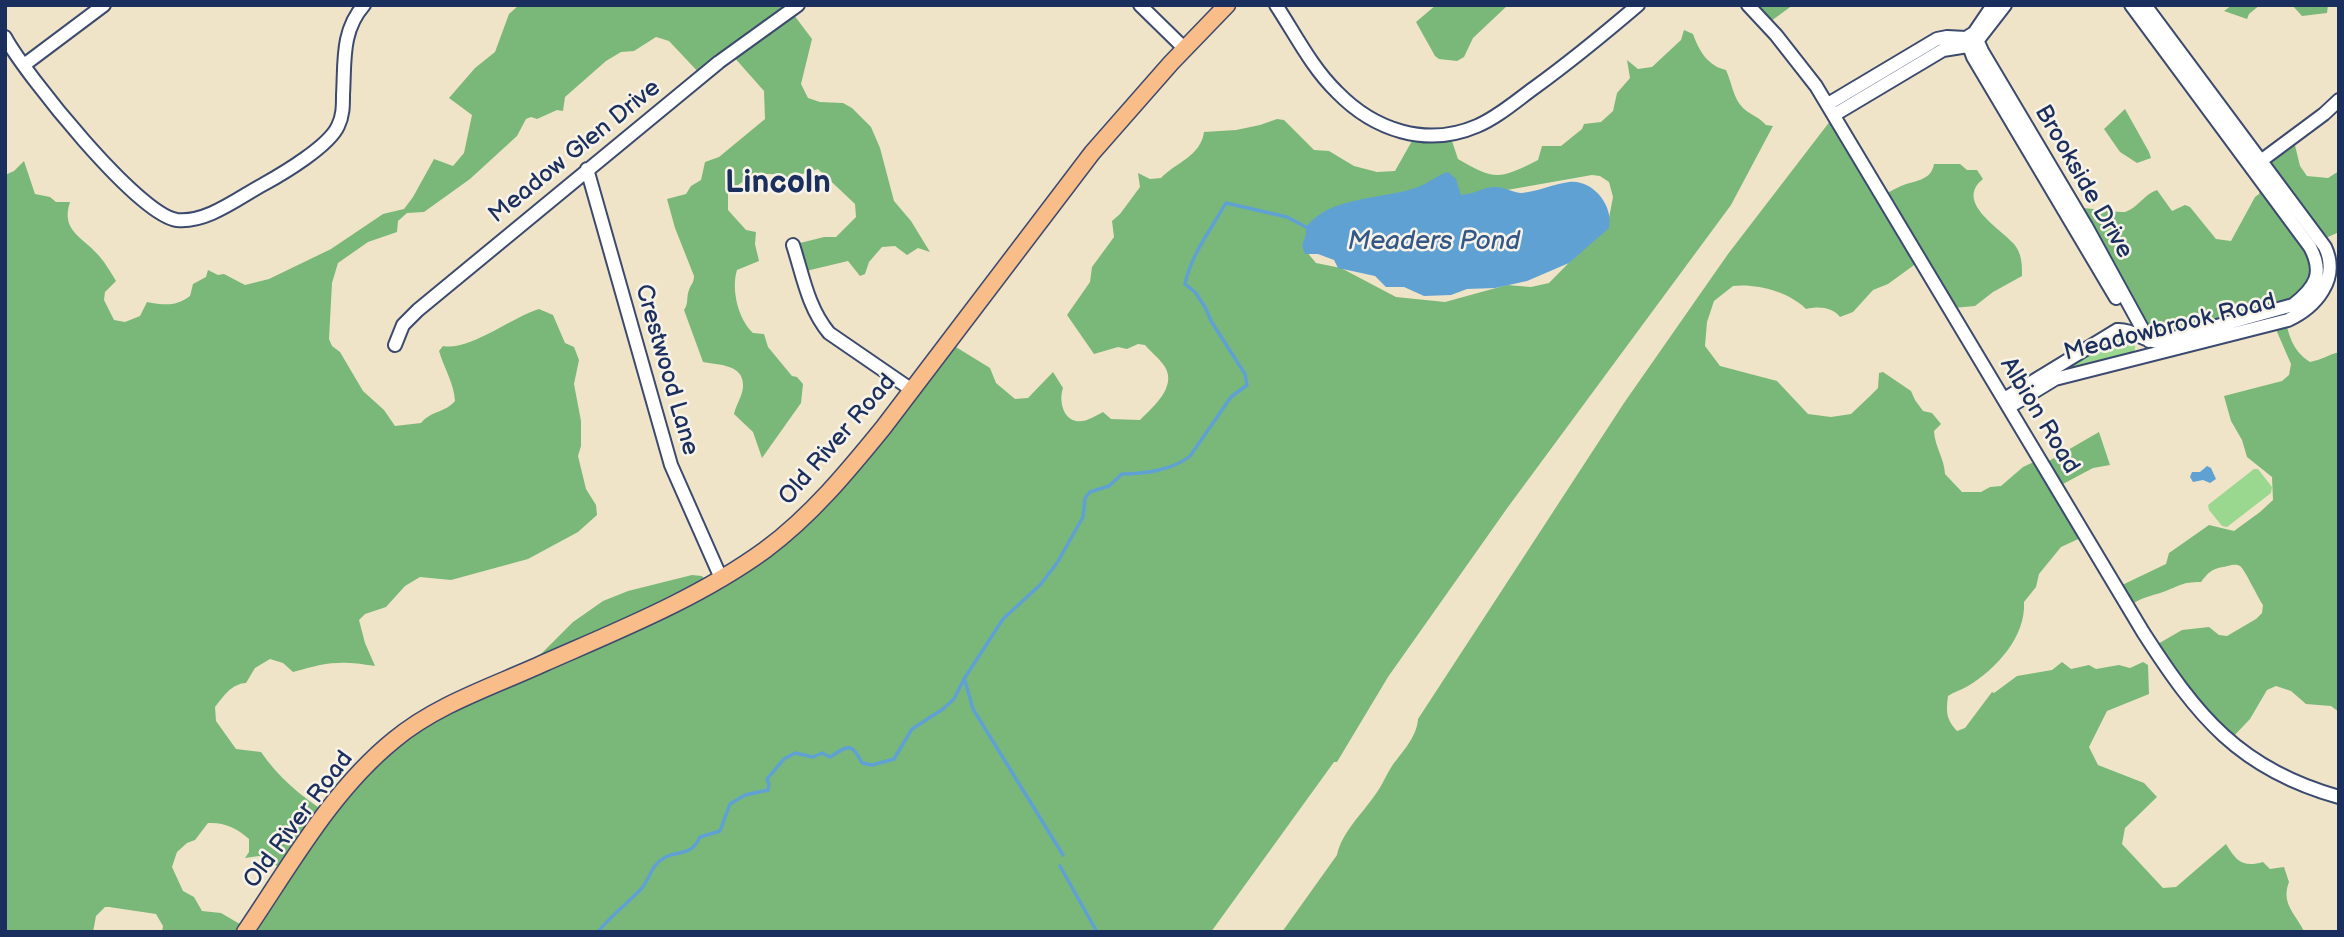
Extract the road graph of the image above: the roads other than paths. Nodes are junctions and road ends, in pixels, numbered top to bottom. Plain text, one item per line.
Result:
1 (104, 5) edge
2 (364, 5) edge
3 (798, 5) edge
4 (1140, 5) edge
5 (1227, 5) edge
6 (1276, 5) edge
7 (1638, 5) edge
8 (1748, 5) edge
9 (1993, 5) edge
10 (2005, 5) edge
11 (2131, 5) edge
12 (2145, 5) edge
13 (5, 37) edge
14 (1972, 40) junction
15 (1185, 49) junction
16 (24, 65) junction
17 (2188, 73) junction
18 (2339, 100) edge
19 (1831, 110) junction
20 (2256, 165) junction
21 (587, 169) junction
22 (793, 245) dead end
23 (2136, 335) junction
24 (395, 345) dead end
25 (2148, 351) junction
26 (912, 390) junction
27 (2007, 403) junction
28 (721, 578) junction
29 (2339, 797) edge
30 (245, 932) edge

1 - 16 street
2 - 16 street
3 - 21 street, Meadow Glen Drive
4 - 15 street
5 - 15 main road, Old River Road
6 - 7 street
8 - 19 street, Albion Road
9 - 14 street
10 - 14 street
11 - 17 street
12 - 17 street
13 - 16 street
14 - 19 street
14 - 23 street, Brookside Drive
14 - 25 street, Brookside Drive
15 - 26 main road, Old River Road
17 - 20 street, Meadowbrook Road
18 - 20 street
19 - 27 street, Albion Road
20 - 25 street, Meadowbrook Road
21 - 24 street, Meadow Glen Drive
21 - 28 street, Crestwood Lane
22 - 26 street
23 - 25 street, Brookside Drive
23 - 27 street, Meadowbrook Road
25 - 27 street, Meadowbrook Road
26 - 28 main road, Old River Road
27 - 29 street, Albion Road
28 - 30 main road, Old River Road

